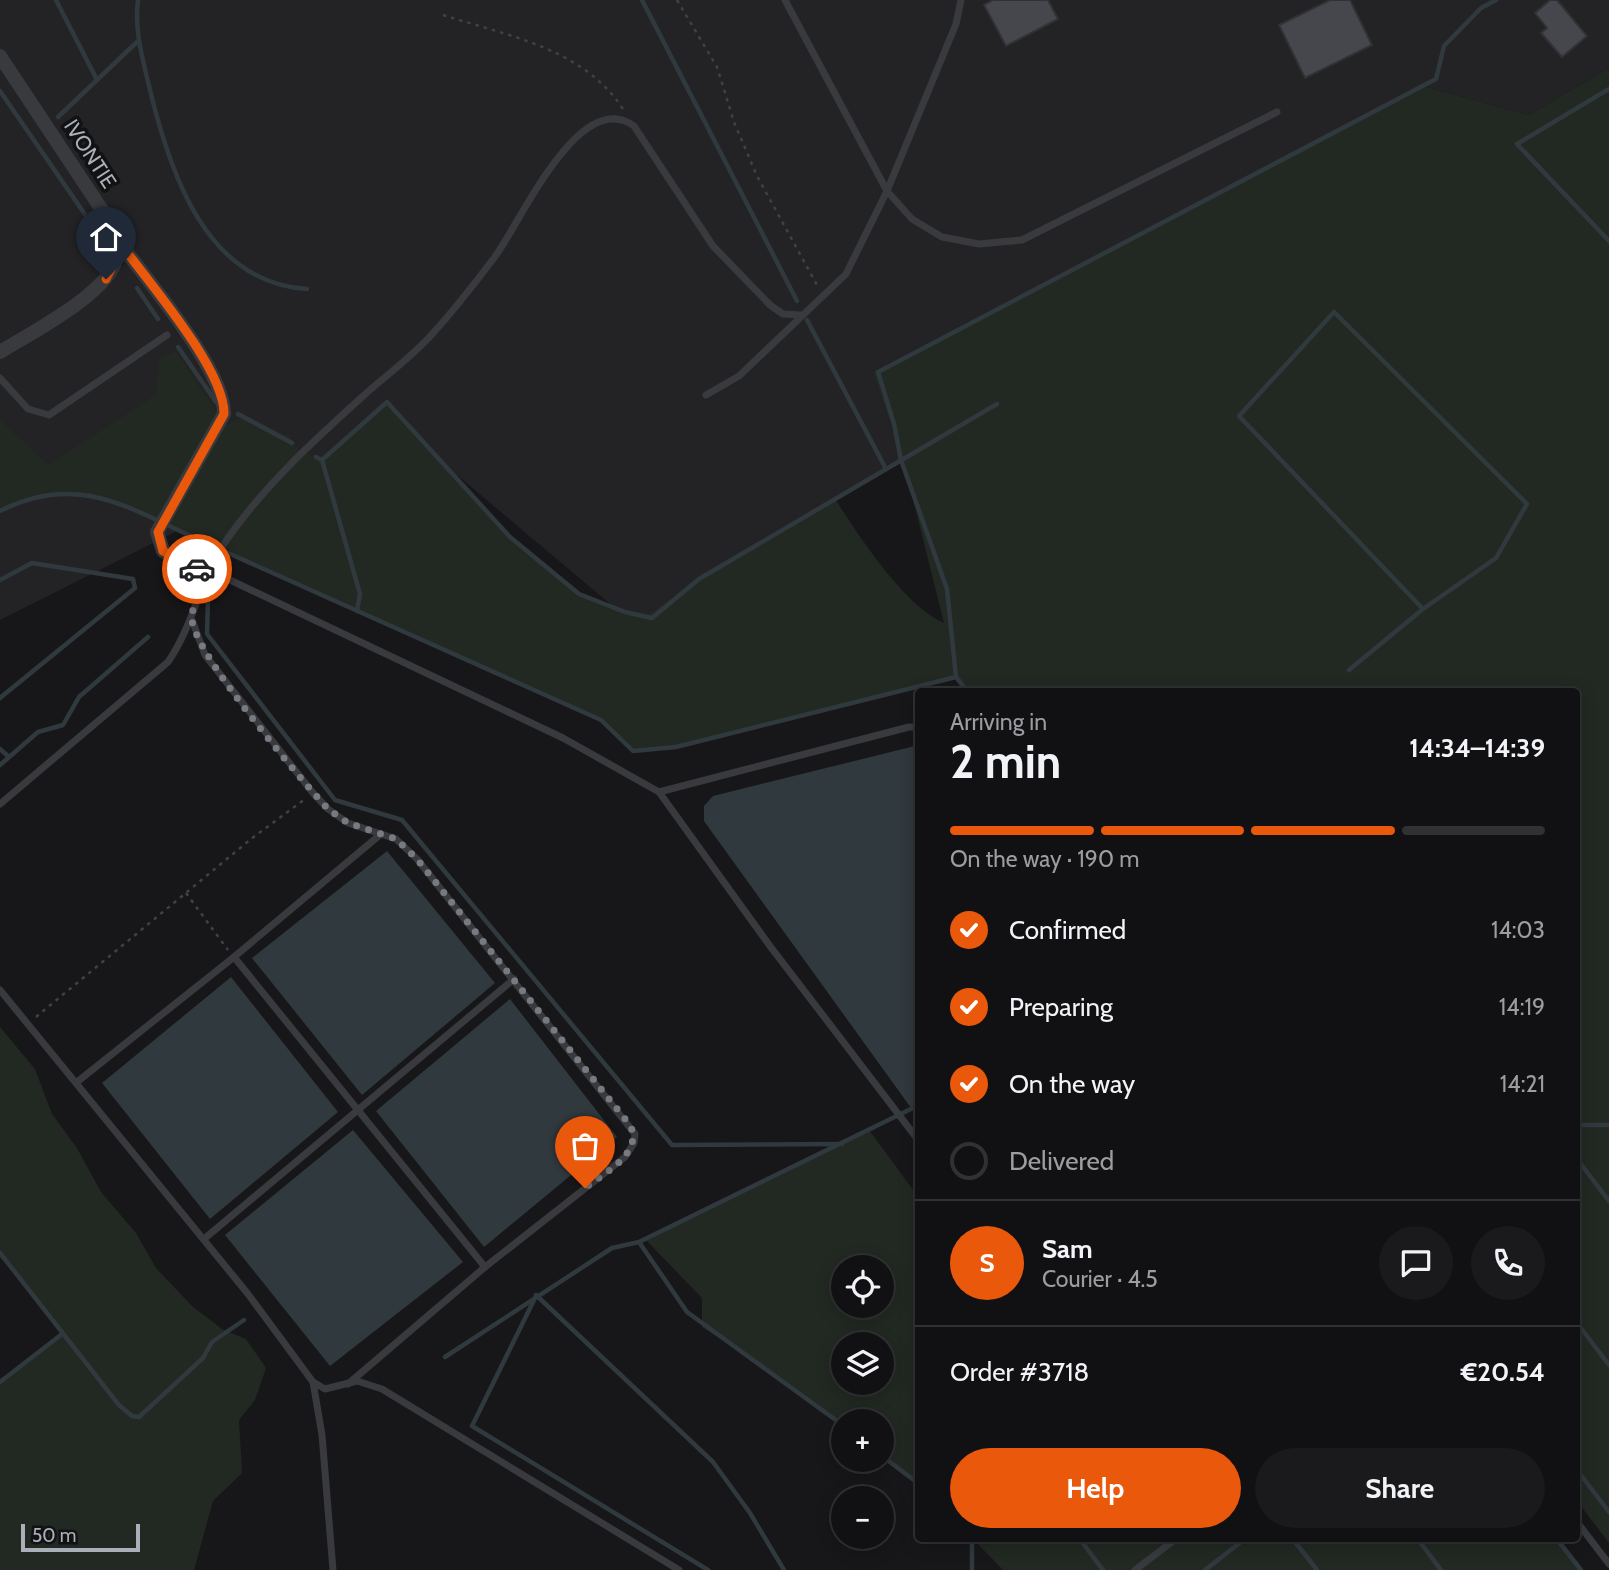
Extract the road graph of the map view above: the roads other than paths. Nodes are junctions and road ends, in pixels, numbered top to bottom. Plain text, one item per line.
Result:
1 (785, 0) edge
2 (961, 0) edge
3 (0, 56) edge
4 (1277, 112) dead end
5 (887, 191) junction
6 (117, 239) junction
7 (801, 315) junction
8 (167, 335) dead end
9 (0, 352) edge
10 (0, 378) edge
11 (706, 395) dead end
12 (208, 572) junction
13 (192, 619) junction
14 (915, 727) edge
15 (659, 792) junction
16 (0, 804) edge
17 (382, 833) junction
18 (234, 957) junction
19 (514, 979) junction
20 (0, 990) edge
21 (77, 1082) junction
22 (358, 1110) junction
23 (915, 1136) edge
24 (204, 1239) junction
25 (485, 1267) junction
26 (313, 1382) junction
27 (348, 1384) junction
28 (1580, 1526) edge
29 (1172, 1542) edge
30 (1609, 1564) edge
31 (333, 1570) edge
32 (679, 1570) edge
33 (1135, 1570) edge

1 - 5 lane
2 - 5 lane
3 - 6 street, IVONTIE
4 - 5 lane
5 - 7 lane
6 - 9 street
6 - 12 street, IVONTIE
7 - 11 lane
7 - 12 lane
8 - 10 lane
12 - 13 lane
12 - 15 lane
13 - 16 lane
13 - 17 lane
14 - 15 lane
15 - 23 lane
17 - 18 lane
17 - 19 lane
18 - 21 lane
18 - 22 lane
19 - 22 lane
19 - 25 lane
20 - 21 lane
21 - 24 lane
22 - 24 lane
22 - 25 lane
24 - 26 lane
25 - 27 lane
26 - 27 lane
26 - 31 lane
27 - 32 lane
28 - 30 lane
29 - 33 lane

